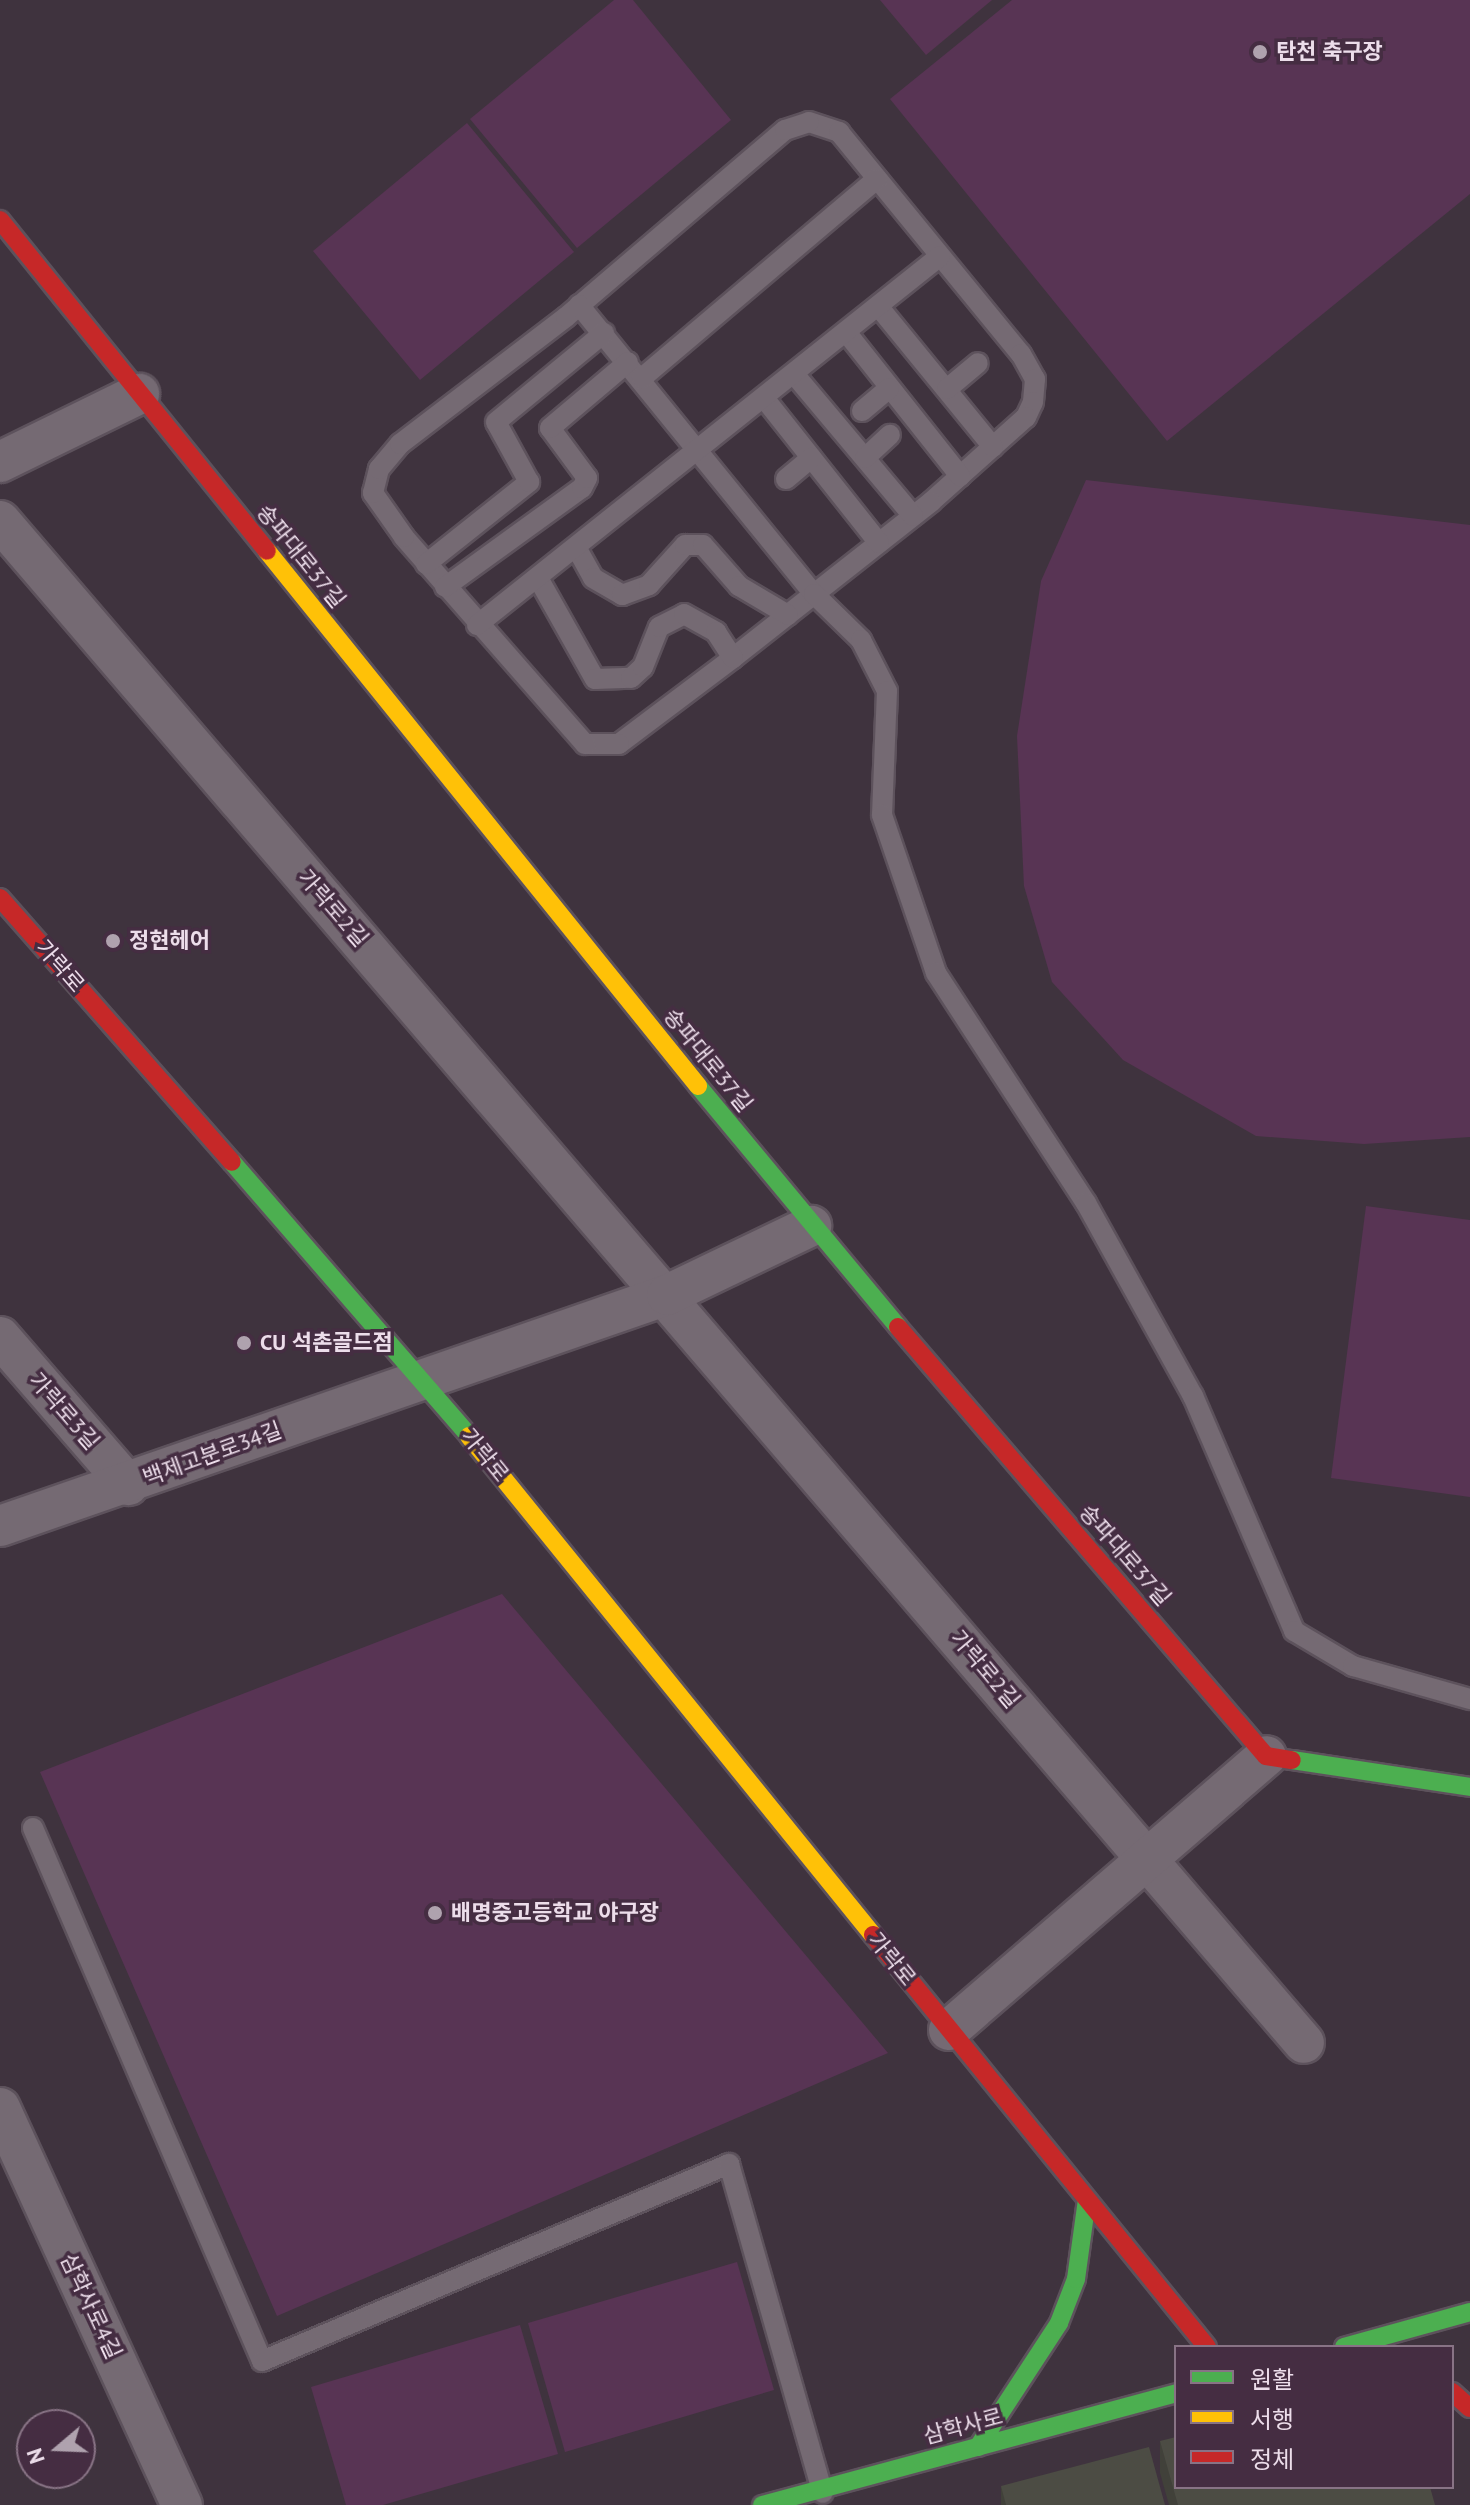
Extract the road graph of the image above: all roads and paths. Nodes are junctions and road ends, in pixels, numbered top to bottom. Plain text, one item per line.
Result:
1 (877, 179) junction
2 (0, 220) edge
3 (940, 256) junction
4 (579, 305) junction
5 (878, 306) junction
6 (846, 332) junction
7 (604, 333) junction
8 (628, 362) junction
9 (978, 363) dead end
10 (794, 374) junction
11 (642, 378) junction
12 (889, 388) junction
13 (947, 389) junction
14 (139, 394) junction
15 (764, 398) junction
16 (862, 411) dead end
17 (890, 435) dead end
18 (993, 447) junction
19 (702, 449) junction
20 (811, 458) junction
21 (865, 458) junction
22 (0, 462) edge
23 (960, 476) junction
24 (786, 479) dead end
25 (913, 516) junction
26 (0, 521) edge
27 (879, 543) junction
28 (576, 547) junction
29 (426, 564) junction
30 (538, 578) junction
31 (445, 587) junction
32 (814, 594) junction
33 (788, 615) junction
34 (477, 625) junction
35 (733, 658) junction
36 (0, 898) edge
37 (811, 1226) junction
38 (667, 1295) junction
39 (0, 1337) edge
40 (422, 1378) junction
41 (128, 1485) junction
42 (0, 1526) edge
43 (1470, 1699) edge
44 (1266, 1756) junction
45 (1470, 1787) edge
46 (33, 1828) dead end
47 (1149, 1861) junction
48 (949, 2030) junction
49 (1304, 2043) dead end
50 (0, 2108) edge
51 (1087, 2200) junction
52 (1470, 2312) edge
53 (1397, 2341) edge
54 (1205, 2345) edge
55 (1362, 2345) edge
56 (1174, 2394) edge
57 (1454, 2394) edge
58 (1470, 2408) edge
59 (978, 2447) junction
60 (824, 2497) edge
61 (182, 2505) edge
62 (762, 2505) edge

1 - 3 lane
1 - 4 lane
1 - 11 lane
2 - 14 street, 송파대로37길
3 - 5 lane
3 - 18 lane
4 - 7 lane
4 - 29 lane
5 - 6 lane
5 - 13 lane
6 - 10 lane
6 - 12 lane
7 - 8 lane
7 - 29 lane
8 - 11 lane
8 - 31 lane
9 - 13 lane
10 - 15 lane
10 - 21 lane
11 - 19 lane
12 - 16 lane
12 - 23 lane
13 - 18 lane
14 - 22 street
14 - 37 street, 송파대로37길
15 - 19 lane
15 - 20 lane
17 - 21 lane
18 - 23 lane
19 - 28 lane
19 - 32 lane
20 - 24 lane
20 - 27 lane
21 - 25 lane
23 - 25 lane
25 - 27 lane
26 - 38 street, 가락로2길
27 - 32 lane
28 - 30 lane
28 - 33 lane
29 - 31 lane
30 - 34 lane
30 - 35 lane
31 - 34 lane
32 - 33 lane
32 - 43 lane
33 - 35 lane
34 - 35 lane
36 - 40 street, 가락로
37 - 38 street
37 - 44 street, 송파대로37길
38 - 40 street
38 - 47 street, 가락로2길
39 - 41 street, 가락로3길
40 - 41 street, 백제고분로34길
40 - 48 street, 가락로
41 - 42 street, 백제고분로34길
44 - 45 street
44 - 47 street
46 - 60 lane
47 - 48 street
47 - 49 street, 가락로2길
48 - 51 street, 가락로
50 - 61 street, 삼학사로4길
51 - 54 street, 가락로
51 - 59 street
52 - 53 street
53 - 55 street
56 - 59 street, 삼학사로
57 - 58 street
59 - 60 street, 삼학사로
60 - 62 street, 삼학사로

